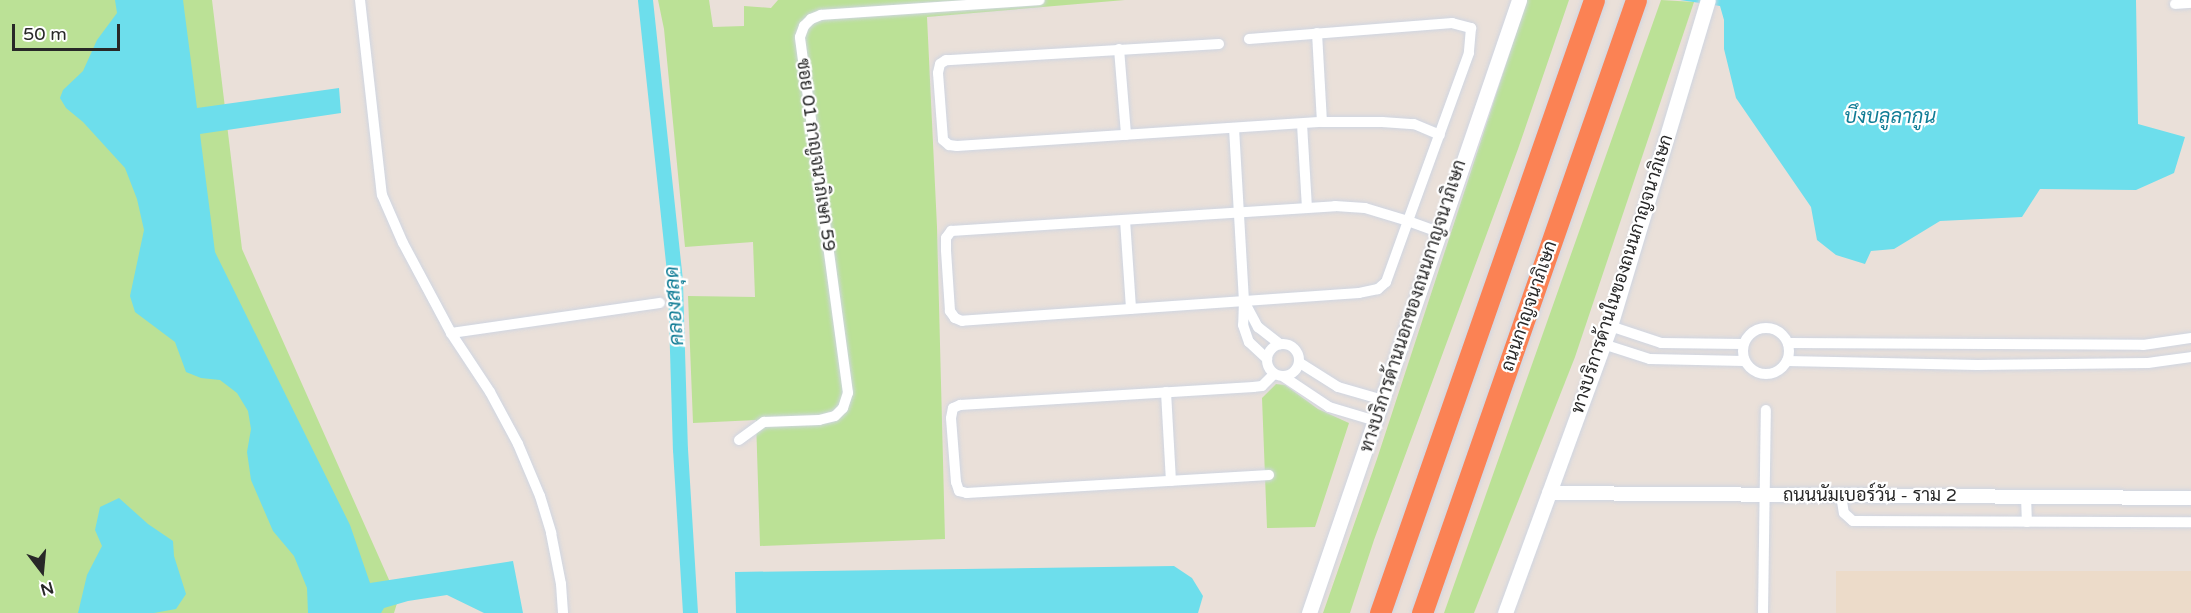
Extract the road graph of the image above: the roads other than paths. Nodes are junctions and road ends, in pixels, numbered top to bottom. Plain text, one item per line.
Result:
1 (360, 0) edge
2 (1039, 0) edge
3 (1519, 0) edge
4 (1594, 0) edge
5 (1636, 0) edge
6 (1708, 0) edge
7 (2191, 3) edge
8 (2175, 4) dead end
9 (1317, 33) junction
10 (1249, 39) dead end
11 (1220, 44) dead end
12 (1119, 49) junction
13 (1323, 122) junction
14 (1302, 124) junction
15 (1234, 128) junction
16 (1126, 135) junction
17 (1440, 135) junction
18 (1307, 208) junction
19 (1239, 212) junction
20 (1125, 220) junction
21 (1408, 221) junction
22 (1439, 232) junction
23 (1244, 301) junction
24 (660, 303) dead end
25 (1131, 309) junction
26 (1610, 326) junction
27 (451, 333) junction
28 (2191, 338) edge
29 (1788, 343) junction
30 (1280, 344) junction
31 (1604, 344) junction
32 (1743, 344) junction
33 (2191, 357) edge
34 (1267, 359) junction
35 (1744, 361) junction
36 (1787, 361) junction
37 (1300, 363) junction
38 (1279, 375) junction
39 (1166, 392) junction
40 (1383, 400) junction
41 (1766, 410) dead end
42 (1376, 421) junction
43 (738, 440) dead end
44 (1269, 475) dead end
45 (1171, 481) junction
46 (1549, 493) junction
47 (1766, 494) junction
48 (1840, 495) junction
49 (2026, 496) junction
50 (2191, 498) edge
51 (2027, 522) junction
52 (2191, 522) edge
53 (563, 613) edge
54 (1309, 613) edge
55 (1380, 613) edge
56 (1422, 613) edge
57 (1505, 613) edge
58 (1763, 613) edge

1 - 27 street
2 - 43 street, ซอย 01 กาญจนาภิเษก 59
3 - 22 main road, ทางบริการด้านนอกของถนนกาญจนาภิเษก
4 - 55 highway
5 - 56 highway, ถนนกาญจนาภิเษก
6 - 26 main road, ทางบริการด้านในของถนนกาญจนาภิเษก
7 - 8 street
9 - 10 street
9 - 13 street
9 - 17 street
11 - 12 street
12 - 16 street
12 - 16 street
13 - 14 street
13 - 17 street
14 - 15 street
14 - 18 street
15 - 16 street
15 - 19 street
17 - 21 street
18 - 19 street
18 - 21 street
19 - 20 street
19 - 23 street
20 - 25 street
20 - 25 street
21 - 22 street
21 - 23 street
22 - 40 main road, ทางบริการด้านนอกของถนนกาญจนาภิเษก
23 - 25 street
23 - 30 street
23 - 34 street
24 - 27 street
26 - 31 main road, ทางบริการด้านในของถนนกาญจนาภิเษก
26 - 32 street
27 - 53 street
28 - 29 street
29 - 32 street
29 - 36 street
30 - 34 street
30 - 37 street
31 - 35 street
31 - 46 main road, ทางบริการด้านในของถนนกาญจนาภิเษก
32 - 35 street
33 - 36 street
34 - 38 street
35 - 36 street
37 - 38 street
37 - 40 street
38 - 39 street
38 - 42 street
39 - 45 street
39 - 45 street
40 - 42 main road, ทางบริการด้านนอกของถนนกาญจนาภิเษก
41 - 47 street
42 - 54 main road, ทางบริการด้านนอกของถนนกาญจนาภิเษก
44 - 45 street
46 - 47 street, ถนนนัมเบอร์วัน - ราม 2
46 - 57 main road, ทางบริการด้านในของถนนกาญจนาภิเษก
47 - 48 street, ถนนนัมเบอร์วัน - ราม 2
47 - 58 street
48 - 49 street, ถนนนัมเบอร์วัน - ราม 2
48 - 51 street
49 - 50 street, ถนนนัมเบอร์วัน - ราม 2
49 - 51 street
51 - 52 street

